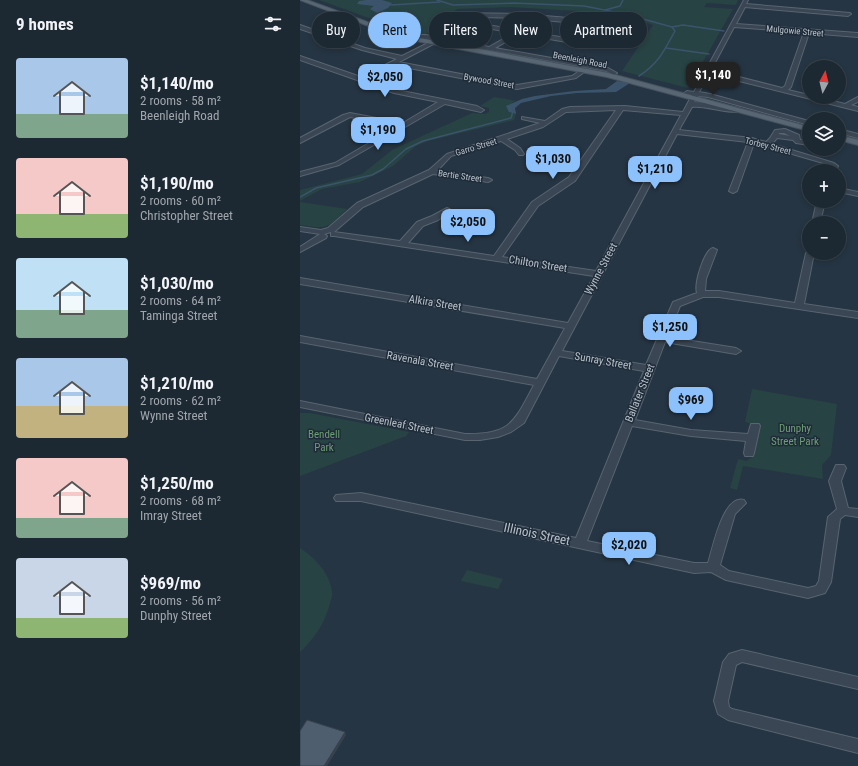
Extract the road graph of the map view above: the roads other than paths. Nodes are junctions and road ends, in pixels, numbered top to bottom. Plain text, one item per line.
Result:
1 (302, 0) edge
2 (312, 0) edge
3 (744, 2) edge
4 (848, 14) dead end
5 (552, 19) edge
6 (368, 21) edge
7 (732, 25) junction
8 (300, 27) edge
9 (806, 32) junction
10 (858, 35) edge
11 (421, 37) edge
12 (552, 38) edge
13 (429, 41) edge
14 (500, 43) edge
15 (429, 45) edge
16 (474, 48) edge
17 (487, 50) junction
18 (300, 58) edge
19 (403, 58) junction
20 (393, 64) junction
21 (584, 70) junction
22 (705, 75) junction
23 (362, 80) junction
24 (784, 90) junction
25 (802, 95) edge
26 (692, 97) junction
27 (858, 99) edge
28 (445, 101) junction
29 (838, 104) edge
30 (846, 106) junction
31 (621, 108) junction
32 (858, 109) edge
33 (481, 110) dead end
34 (685, 114) junction
35 (524, 118) dead end
36 (802, 121) edge
37 (547, 123) junction
38 (802, 124) edge
39 (403, 125) junction
40 (802, 127) edge
41 (675, 132) junction
42 (846, 133) edge
43 (846, 136) edge
44 (858, 136) edge
45 (502, 139) junction
46 (846, 139) edge
47 (752, 140) junction
48 (858, 140) edge
49 (300, 141) edge
50 (802, 142) edge
51 (858, 143) edge
52 (767, 144) junction
53 (521, 154) dead end
54 (830, 164) edge
55 (432, 172) junction
56 (300, 174) edge
57 (488, 180) dead end
58 (733, 191) dead end
59 (846, 191) edge
60 (858, 194) edge
61 (447, 210) dead end
62 (300, 229) edge
63 (333, 232) junction
64 (322, 234) junction
65 (402, 244) junction
66 (300, 250) edge
67 (713, 250) dead end
68 (497, 258) junction
69 (809, 260) edge
70 (599, 274) junction
71 (300, 281) edge
72 (702, 294) junction
73 (799, 306) junction
74 (858, 315) edge
75 (571, 326) junction
76 (300, 339) edge
77 (662, 339) junction
78 (736, 351) dead end
79 (556, 353) junction
80 (650, 369) junction
81 (540, 382) junction
82 (300, 404) edge
83 (628, 422) junction
84 (755, 426) dead end
85 (499, 434) joint
86 (752, 438) junction
87 (749, 453) dead end
88 (840, 468) dead end
89 (340, 498) dead end
90 (740, 503) dead end
91 (843, 511) junction
92 (858, 513) edge
93 (580, 543) junction
94 (713, 567) junction
95 (858, 683) edge
96 (858, 746) edge

1 - 13 main road, Beenleigh Road
2 - 6 main road, Beenleigh Road
3 - 4 street
3 - 7 street, Wynne Street
5 - 12 street
7 - 9 street, Mulgowie Street
7 - 22 street, Wynne Street
8 - 19 street
9 - 10 street, Mulgowie Street
9 - 24 street
11 - 17 street, Beenleigh Road
14 - 17 street
15 - 19 street
16 - 17 main road, Beenleigh Road
17 - 21 main road, Beenleigh Road
17 - 26 main road, Beenleigh Road
18 - 23 street
19 - 20 street
20 - 21 street, Bywood Street
20 - 23 street
21 - 26 main road, Beenleigh Road
22 - 24 street
22 - 26 street, Wynne Street
23 - 28 street
24 - 25 street
26 - 34 street, Wynne Street
26 - 36 street, Beenleigh Road
26 - 38 main road, Beenleigh Road
26 - 40 main road, Beenleigh Road
27 - 30 street
28 - 33 street
28 - 39 street
29 - 30 street
30 - 32 street
31 - 34 street, Garro Street
31 - 37 street, Garro Street
31 - 68 street
34 - 41 street, Wynne Street
35 - 37 street
37 - 45 street, Garro Street
39 - 49 street
39 - 56 street
41 - 47 street, Torbey Street
41 - 70 street, Wynne Street
42 - 44 street
43 - 48 main road
45 - 53 street
45 - 55 street, Garro Street
46 - 51 main road
47 - 52 street, Torbey Street
47 - 58 street
50 - 52 street
52 - 54 street, Torbey Street
55 - 57 street, Bertie Street
55 - 63 street, Garro Street
59 - 60 street
61 - 65 street
62 - 64 street
63 - 64 street
63 - 65 street, Chilton Street
64 - 66 street
65 - 68 street, Chilton Street
67 - 72 street
68 - 70 street, Chilton Street
69 - 73 street
70 - 75 street, Wynne Street
71 - 75 street, Alkira Street
72 - 73 street, Ballater Street
72 - 77 street, Ballater Street
73 - 74 street, Ballater Street
75 - 79 street, Wynne Street
76 - 81 street, Ravenala Street
77 - 78 street
77 - 80 street, Ballater Street
79 - 80 street, Sunray Street
79 - 81 street, Wynne Street
80 - 83 street, Ballater Street
81 - 85 street, Wynne Street
82 - 85 street, Greenleaf Street
83 - 86 street
83 - 93 street, Ballater Street
84 - 86 street
86 - 87 street
88 - 91 street
89 - 93 street, Illinois Street
90 - 94 street
91 - 92 street
91 - 94 street, Illinois Street
93 - 94 street, Illinois Street
95 - 96 street

